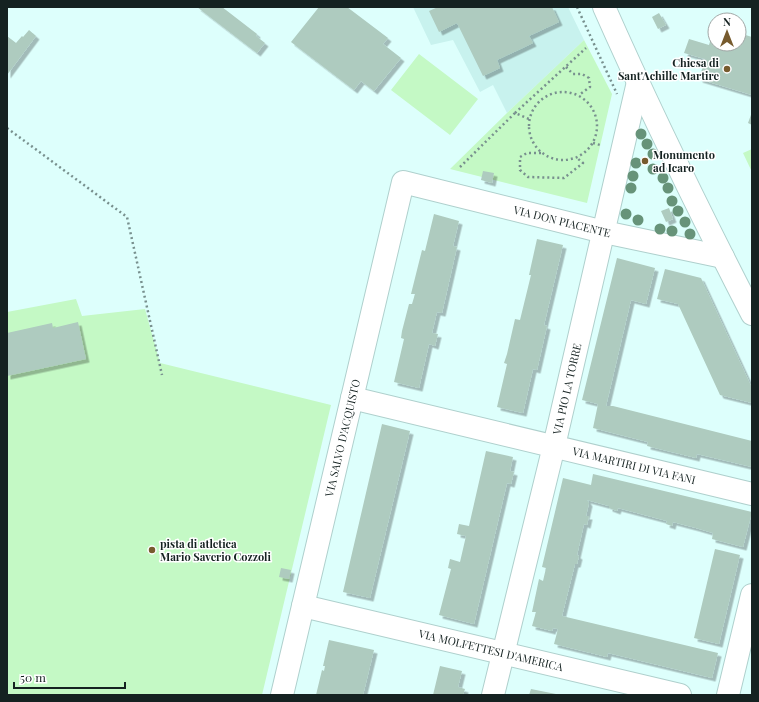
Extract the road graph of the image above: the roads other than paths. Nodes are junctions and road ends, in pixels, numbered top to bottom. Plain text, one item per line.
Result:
1 (604, 7) edge
2 (638, 82) junction
3 (403, 182) joint
4 (604, 232) junction
5 (723, 257) junction
6 (752, 314) edge
7 (352, 398) junction
8 (554, 446) junction
9 (752, 494) edge
10 (752, 595) edge
11 (303, 606) junction
12 (503, 653) junction
13 (282, 695) edge
14 (493, 695) edge
15 (680, 695) edge
16 (728, 695) edge

1 - 2 street
2 - 4 street, VIA PIO LA TORRE
2 - 5 street
3 - 4 street, VIA DON PIACENTE
3 - 7 street, VIA SALVO D'ACQUISTO
4 - 5 street, VIA DON PIACENTE
4 - 8 street, VIA PIO LA TORRE
5 - 6 street
7 - 8 street, VIA MARTIRI DI VIA FANI
7 - 11 street, VIA SALVO D'ACQUISTO
8 - 9 street, VIA MARTIRI DI VIA FANI
8 - 12 street, VIA PIO LA TORRE
10 - 16 street
11 - 12 street, VIA MOLFETTESI D'AMERICA
11 - 13 street, VIA SALVO D'ACQUISTO
12 - 14 street, VIA PIO LA TORRE
12 - 15 street, VIA MOLFETTESI D'AMERICA

